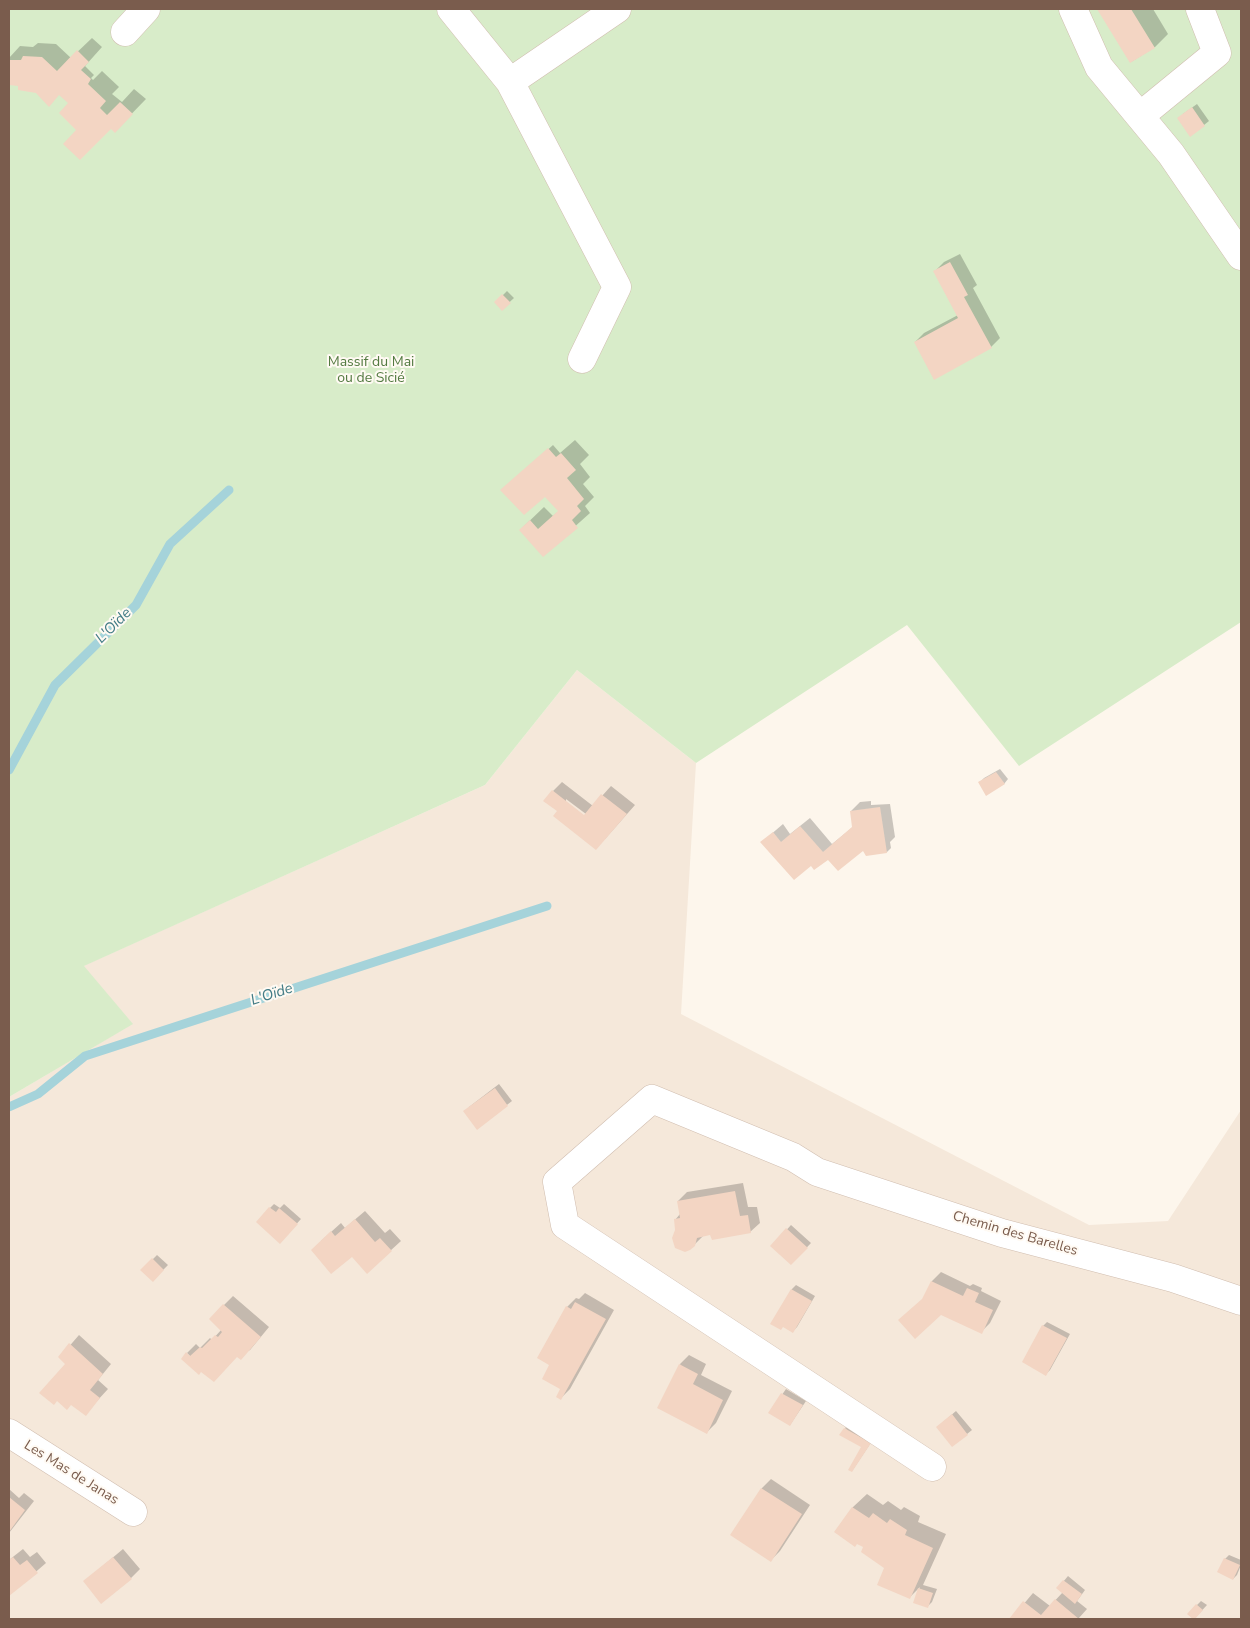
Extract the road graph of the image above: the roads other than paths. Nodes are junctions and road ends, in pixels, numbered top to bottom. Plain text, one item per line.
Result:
1 (146, 9) edge
2 (452, 9) edge
3 (616, 9) edge
4 (1072, 9) edge
5 (1200, 9) edge
6 (125, 32) dead end
7 (510, 82) junction
8 (1140, 116) junction
9 (1241, 256) edge
10 (582, 359) dead end
11 (1241, 1301) edge
12 (9, 1433) edge
13 (932, 1467) dead end
14 (131, 1510) dead end

1 - 6 street
2 - 7 street
3 - 7 street
4 - 8 street
5 - 8 street
7 - 10 street
8 - 9 street
11 - 13 street, Chemin des Barelles
12 - 14 street, Les Mas de Janas

